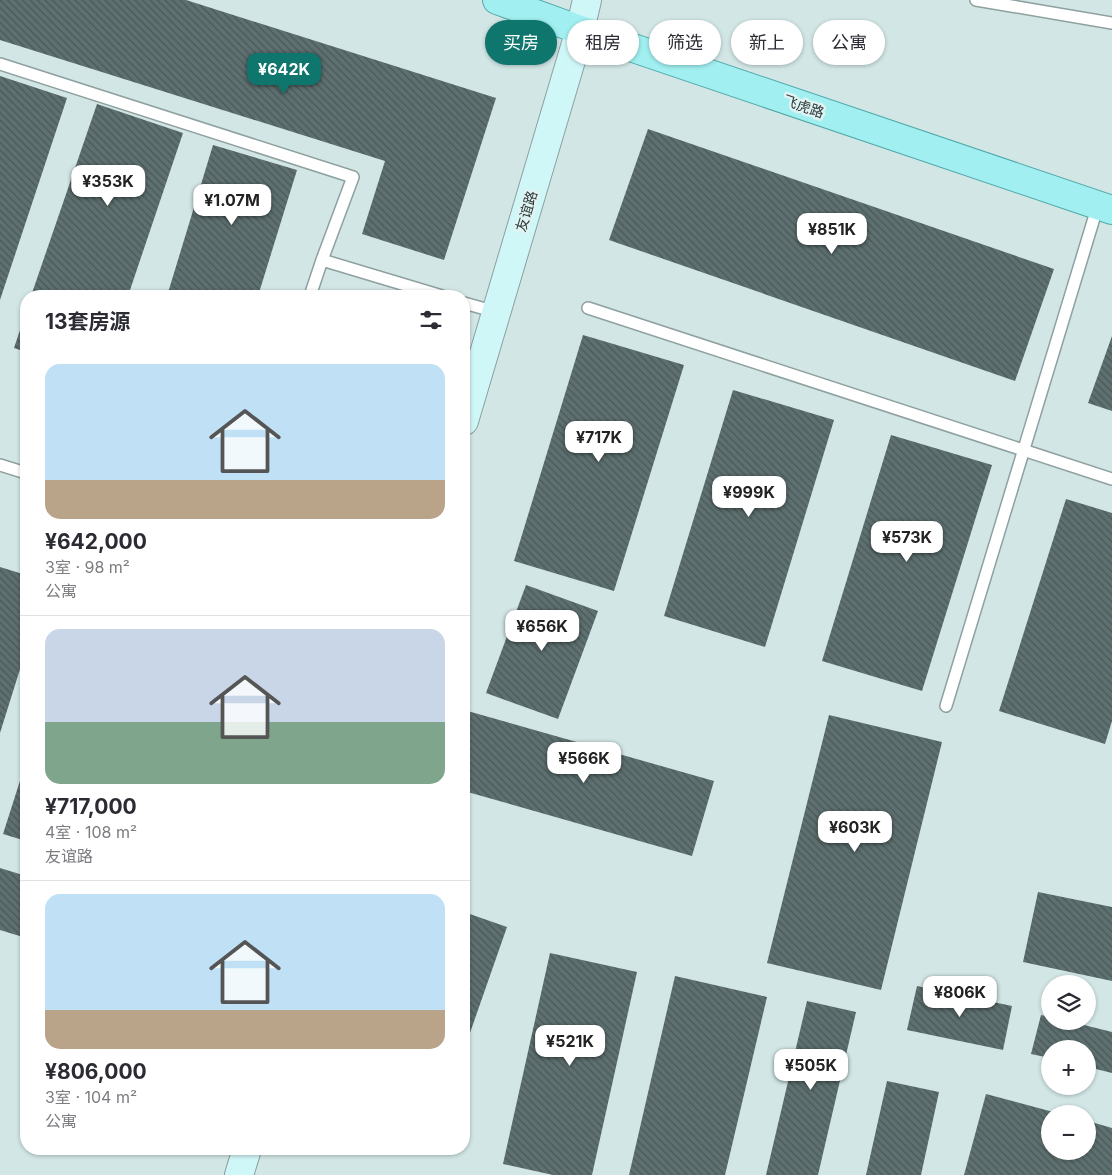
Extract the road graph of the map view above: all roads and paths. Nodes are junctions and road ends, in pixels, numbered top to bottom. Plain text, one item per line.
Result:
1 (497, 0) edge
2 (587, 0) edge
3 (976, 0) edge
4 (582, 20) edge
5 (1112, 23) edge
6 (567, 25) edge
7 (639, 50) edge
8 (0, 64) edge
9 (570, 65) edge
10 (1105, 207) edge
11 (322, 260) junction
12 (312, 290) edge
13 (422, 290) edge
14 (470, 305) edge
15 (588, 308) dead end
16 (496, 312) junction
17 (470, 401) edge
18 (1024, 450) junction
19 (0, 466) edge
20 (20, 471) edge
21 (1112, 479) edge
22 (946, 706) dead end
23 (245, 1155) edge
24 (240, 1175) edge

1 - 6 main road, 飞虎路
2 - 4 street, 友谊路
3 - 5 lane
7 - 10 main road, 飞虎路
8 - 11 lane
9 - 16 street, 友谊路
10 - 18 lane
11 - 12 lane
11 - 13 lane
14 - 16 lane
15 - 18 lane
16 - 17 street, 友谊路
18 - 21 lane
18 - 22 lane
19 - 20 lane
23 - 24 street

